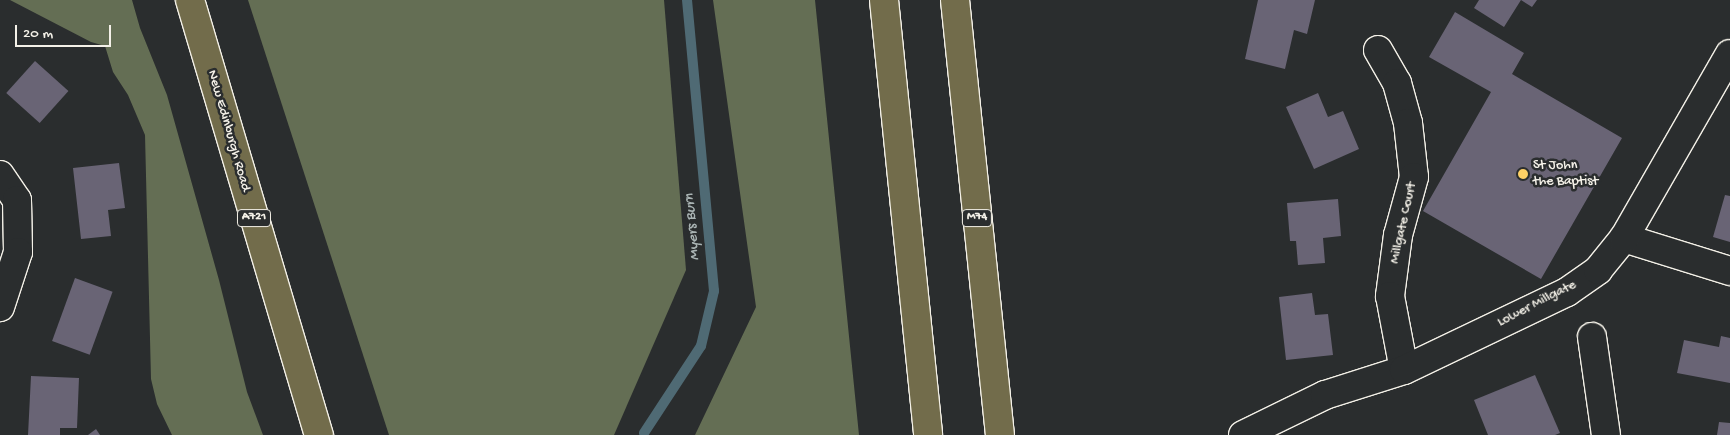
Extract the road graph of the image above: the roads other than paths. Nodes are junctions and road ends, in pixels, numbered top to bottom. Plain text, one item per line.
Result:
1 (190, 0) edge
2 (884, 0) edge
3 (955, 0) edge
4 (1378, 50) dead end
5 (1730, 54) edge
6 (0, 175) edge
7 (1624, 238) junction
8 (1730, 271) edge
9 (0, 307) edge
10 (1592, 337) dead end
11 (1404, 370) junction
12 (320, 435) edge
13 (928, 435) edge
14 (1000, 435) edge
15 (1243, 435) edge
16 (1606, 435) edge

1 - 12 main road, New Edinburgh Road / A721
2 - 13 main road
3 - 14 main road, M74
4 - 11 street, Millgate Court
5 - 7 street, Lower Millgate
6 - 9 street
7 - 8 street
7 - 11 street, Lower Millgate
10 - 16 street
11 - 15 street, Lower Millgate

